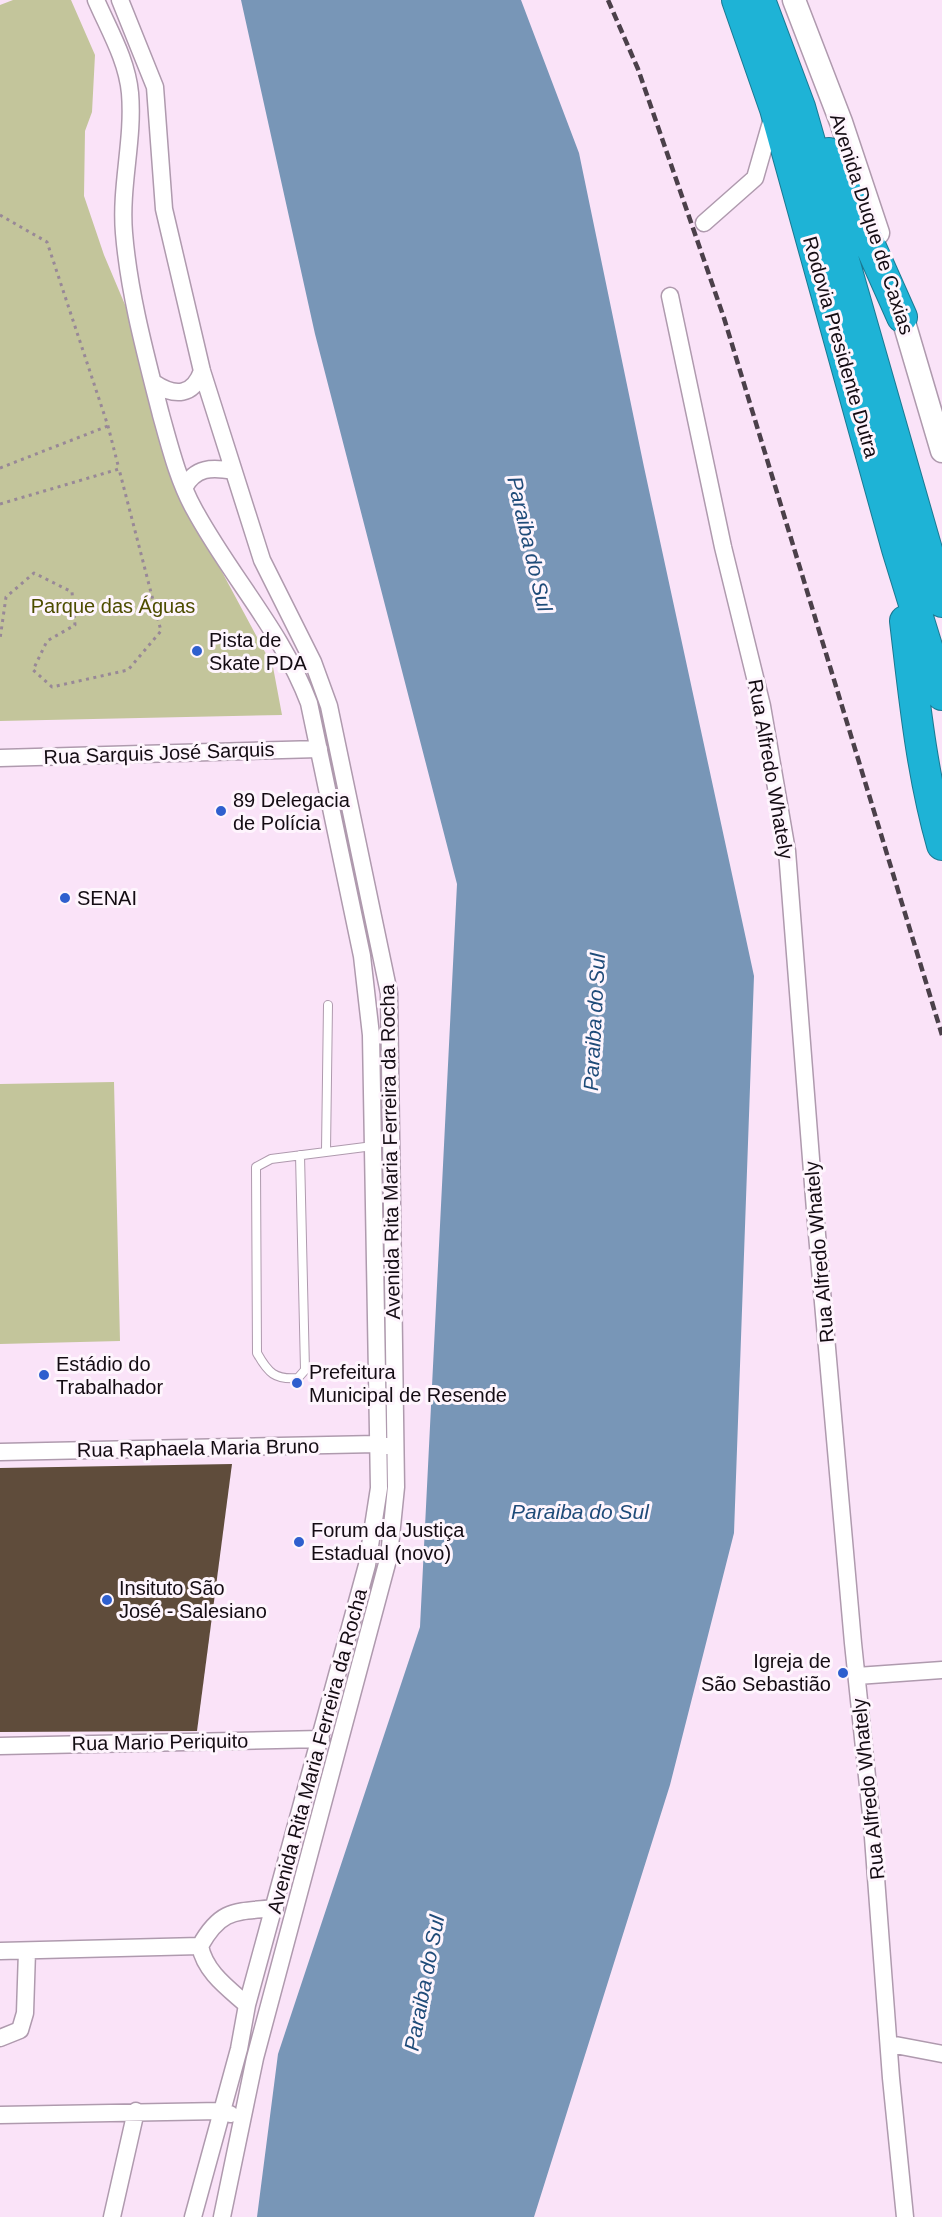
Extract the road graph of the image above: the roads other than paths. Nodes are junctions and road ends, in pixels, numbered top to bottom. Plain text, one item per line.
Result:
1 (96, 0) edge
2 (120, 0) edge
3 (737, 0) edge
4 (761, 0) edge
5 (794, 0) edge
6 (775, 109) junction
7 (704, 223) dead end
8 (670, 296) dead end
9 (902, 317) junction
10 (202, 371) junction
11 (154, 384) junction
12 (942, 450) edge
13 (233, 471) junction
14 (184, 488) junction
15 (897, 549) junction
16 (942, 602) edge
17 (942, 695) edge
18 (319, 749) junction
19 (0, 758) edge
20 (942, 845) edge
21 (328, 1005) dead end
22 (373, 1146) junction
23 (326, 1151) junction
24 (300, 1155) junction
25 (377, 1444) junction
26 (395, 1448) junction
27 (0, 1452) edge
28 (942, 1670) edge
29 (857, 1676) junction
30 (321, 1739) junction
31 (0, 1746) edge
32 (275, 1908) junction
33 (200, 1946) junction
34 (0, 1951) edge
35 (27, 1951) junction
36 (247, 2005) junction
37 (0, 2038) edge
38 (890, 2044) junction
39 (942, 2054) edge
40 (136, 2111) junction
41 (221, 2111) junction
42 (0, 2115) edge
43 (243, 2117) junction
44 (112, 2217) edge
45 (193, 2217) edge
46 (222, 2217) edge
47 (905, 2217) edge

1 - 11 street, Avenida Rita Maria Ferreira da Rocha
2 - 10 street, Avenida Rita Maria Ferreira da Rocha
3 - 6 highway, Rodovia Presidente Dutra
4 - 9 highway
4 - 16 highway, Rodovia Presidente Dutra
5 - 9 street, Avenida Duque de Caxias
6 - 7 street
6 - 15 highway, Rodovia Presidente Dutra
8 - 29 street, Rua Alfredo Whately
9 - 12 street, Avenida Duque de Caxias
10 - 11 street
10 - 13 street, Avenida Rita Maria Ferreira da Rocha
11 - 14 street, Avenida Rita Maria Ferreira da Rocha
13 - 14 street
13 - 26 street, Avenida Rita Maria Ferreira da Rocha
14 - 18 street, Avenida Rita Maria Ferreira da Rocha
15 - 17 highway, Rodovia Presidente Dutra
15 - 20 highway
18 - 19 street, Rua Sarquis José Sarquis
18 - 22 street, Avenida Rita Maria Ferreira da Rocha
21 - 23 lane
22 - 23 lane
22 - 25 street, Avenida Rita Maria Ferreira da Rocha
23 - 24 lane
24 - 24 lane
25 - 26 street, Rua Raphaela Maria Bruno
25 - 27 street, Rua Raphaela Maria Bruno
25 - 30 street, Avenida Rita Maria Ferreira da Rocha
26 - 43 street, Avenida Rita Maria Ferreira da Rocha
28 - 29 street
29 - 38 street, Rua Alfredo Whately
30 - 31 street, Rua Mario Periquito
30 - 32 street, Avenida Rita Maria Ferreira da Rocha
32 - 33 street
32 - 36 street, Avenida Rita Maria Ferreira da Rocha
33 - 35 street
33 - 36 street
34 - 35 street
35 - 37 street
36 - 41 street, Avenida Rita Maria Ferreira da Rocha
38 - 39 street
38 - 47 street, Rua Alfredo Whately
40 - 41 street
40 - 42 street
40 - 44 street
41 - 43 street
41 - 45 street, Avenida Rita Maria Ferreira da Rocha
43 - 46 street, Avenida Rita Maria Ferreira da Rocha

